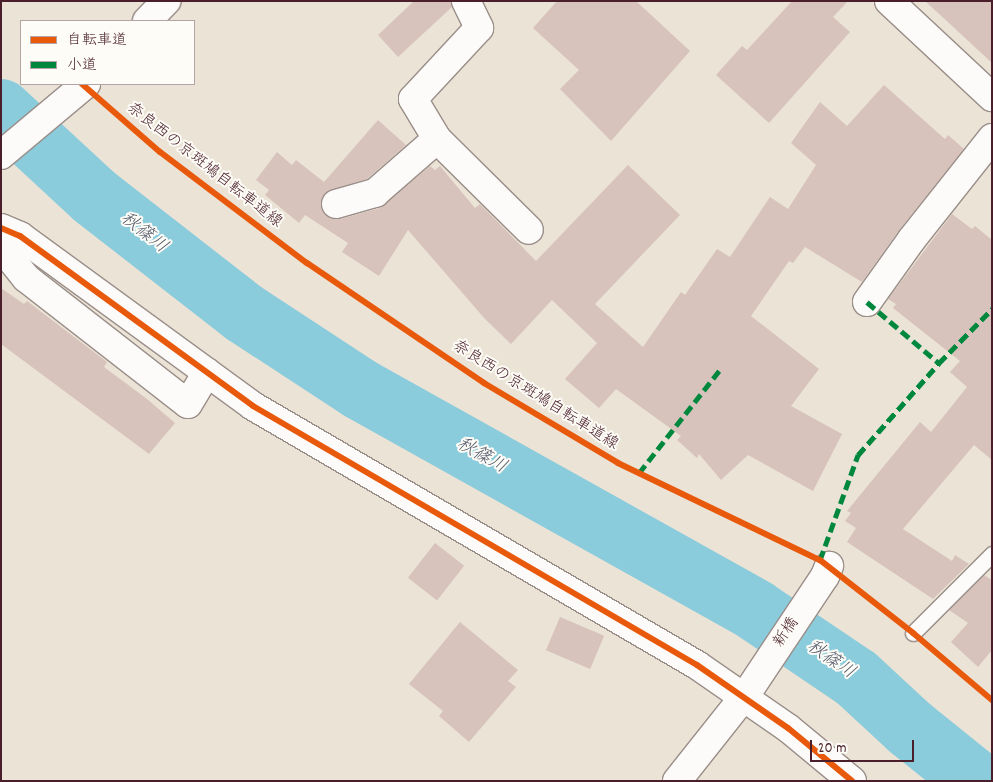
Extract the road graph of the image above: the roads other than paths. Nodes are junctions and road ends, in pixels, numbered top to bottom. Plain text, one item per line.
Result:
1 (166, 1) edge
2 (466, 1) edge
3 (889, 1) edge
4 (147, 20) edge
5 (85, 85) edge
6 (992, 97) edge
7 (437, 138) junction
8 (992, 138) edge
9 (1, 156) edge
10 (336, 204) dead end
11 (1, 228) edge
12 (529, 230) dead end
13 (1, 247) edge
14 (867, 302) dead end
15 (207, 372) junction
16 (992, 554) edge
17 (827, 571) dead end
18 (913, 633) dead end
19 (746, 693) junction
20 (677, 781) edge
21 (852, 781) edge

1 - 4 street
2 - 7 street
3 - 6 street
5 - 9 street
7 - 10 street
7 - 12 street
8 - 14 street
11 - 15 street
13 - 15 street
15 - 19 street
16 - 18 lane
17 - 19 street, 新橋
19 - 20 street, 新橋
19 - 21 street

